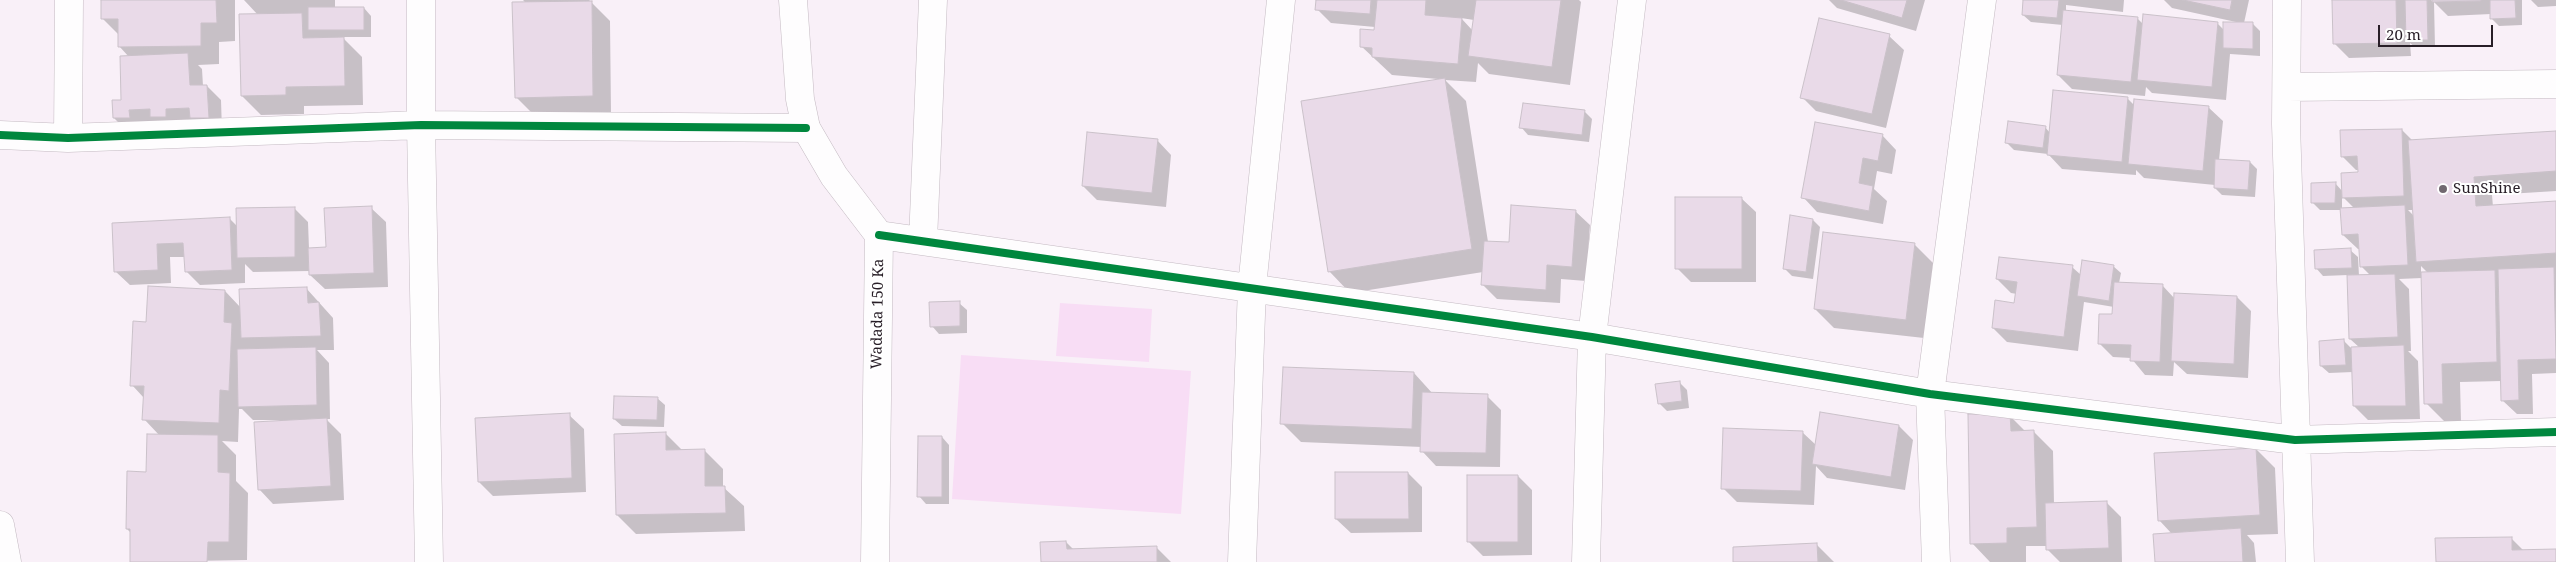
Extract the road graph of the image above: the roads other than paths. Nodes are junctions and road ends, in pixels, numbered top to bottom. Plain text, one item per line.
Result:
1 (69, 0) edge
2 (421, 0) edge
3 (793, 0) edge
4 (933, 0) edge
5 (1281, 0) edge
6 (1632, 0) edge
7 (1982, 0) edge
8 (2287, 0) edge
9 (2556, 84) edge
10 (2288, 86) junction
11 (421, 125) junction
12 (806, 128) junction
13 (0, 135) edge
14 (68, 138) junction
15 (880, 236) junction
16 (923, 241) junction
17 (1252, 287) junction
18 (1592, 337) junction
19 (1930, 394) junction
20 (2556, 432) edge
21 (2295, 440) junction
22 (0, 525) edge
23 (7, 562) edge
24 (429, 562) edge
25 (875, 562) edge
26 (1242, 562) edge
27 (1586, 562) edge
28 (1936, 562) edge
29 (2300, 562) edge

1 - 14 street
2 - 11 street
3 - 12 street
4 - 16 street
5 - 17 street
6 - 18 street
7 - 19 street
8 - 10 street
9 - 10 street
10 - 21 street
11 - 12 street
11 - 14 street
11 - 24 street
12 - 15 street
13 - 14 street
15 - 16 street
15 - 25 street, Wadada 150 Ka
16 - 17 street
17 - 18 street
17 - 26 street
18 - 19 street
18 - 27 street
19 - 21 street
19 - 28 street
20 - 21 street
21 - 29 street
22 - 23 street

